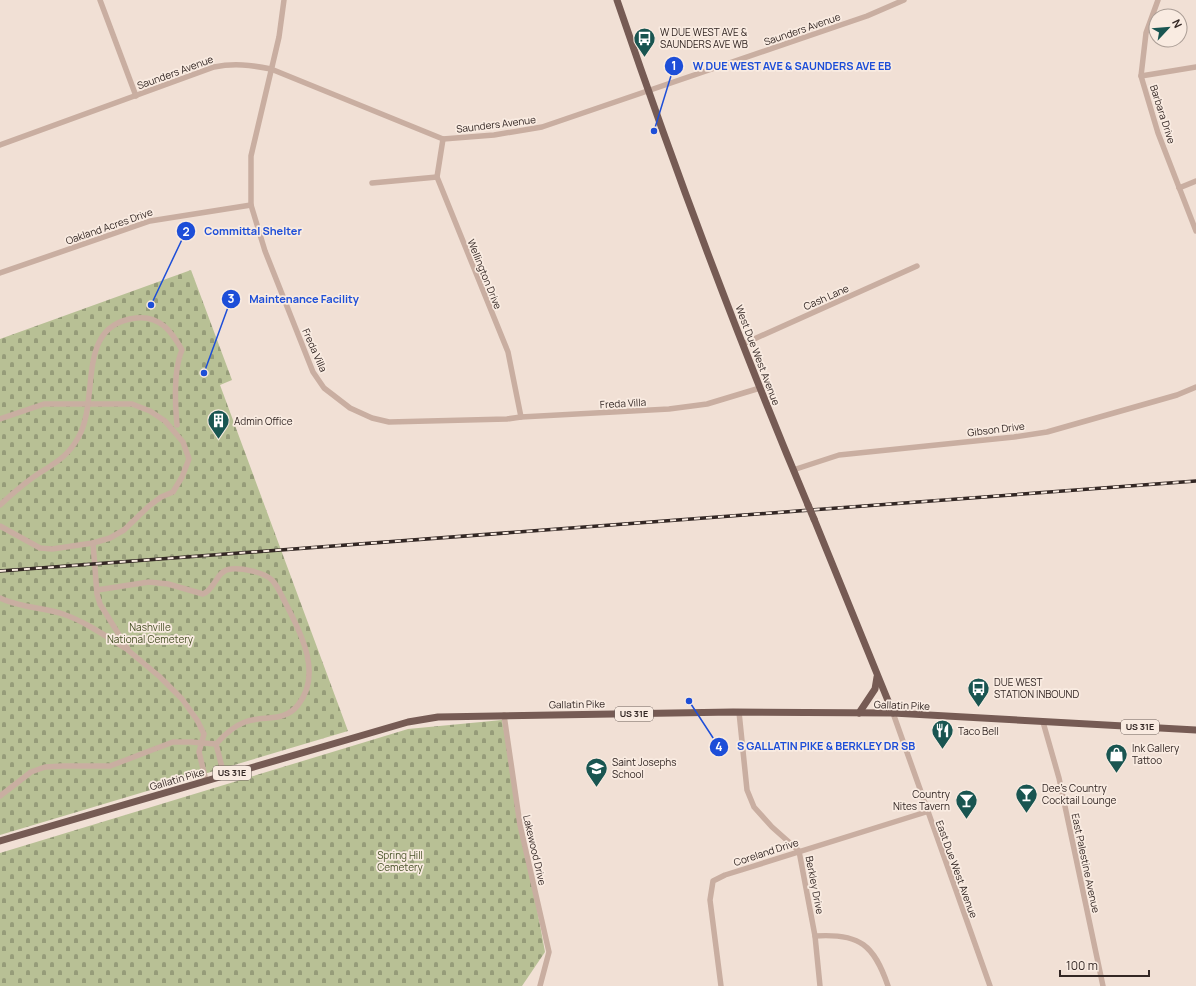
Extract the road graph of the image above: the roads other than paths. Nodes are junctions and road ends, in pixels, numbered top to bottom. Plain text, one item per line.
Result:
1 (100, 0) edge
2 (284, 0) edge
3 (617, 0) edge
4 (904, 0) edge
5 (1158, 0) edge
6 (1196, 67) edge
7 (271, 69) junction
8 (1141, 76) junction
9 (648, 91) junction
10 (136, 96) junction
11 (443, 139) junction
12 (0, 145) edge
13 (437, 177) junction
14 (1196, 181) edge
15 (372, 183) dead end
16 (1179, 188) junction
17 (251, 205) junction
18 (1196, 231) edge
19 (917, 266) dead end
20 (0, 273) edge
21 (742, 344) junction
22 (1196, 387) edge
23 (760, 388) junction
24 (89, 405) junction
25 (521, 417) junction
26 (0, 419) edge
27 (177, 425) dead end
28 (793, 470) junction
29 (0, 505) edge
30 (0, 526) edge
31 (93, 543) junction
32 (97, 590) junction
33 (0, 598) edge
34 (129, 651) junction
35 (877, 677) junction
36 (739, 712) junction
37 (859, 713) junction
38 (893, 714) junction
39 (504, 715) junction
40 (1043, 722) junction
41 (1196, 730) edge
42 (201, 743) junction
43 (216, 744) junction
44 (224, 775) junction
45 (206, 781) junction
46 (0, 796) edge
47 (926, 812) junction
48 (0, 841) edge
49 (799, 851) junction
50 (815, 936) junction
51 (540, 986) edge
52 (721, 986) edge
53 (820, 986) edge
54 (888, 986) edge
55 (990, 986) edge
56 (1103, 986) edge

1 - 10 street
2 - 7 street, Freda Villa
3 - 9 main road, West Due West Avenue
4 - 9 street, Saunders Avenue
5 - 8 street, Barbara Drive
6 - 8 street
7 - 10 street, Saunders Avenue
7 - 11 street, Saunders Avenue
7 - 17 street, Freda Villa
8 - 16 street, Barbara Drive
9 - 11 street, Saunders Avenue
9 - 21 main road, West Due West Avenue
10 - 12 street, Saunders Avenue
11 - 13 street
13 - 15 street
13 - 25 street, Wellington Drive
14 - 16 street
16 - 18 street, Barbara Drive
17 - 20 street, Oakland Acres Drive
17 - 25 street, Freda Villa
19 - 21 street, Cash Lane
21 - 23 main road, West Due West Avenue
22 - 28 street, Gibson Drive
23 - 25 street, Freda Villa
23 - 28 main road, West Due West Avenue
24 - 26 street
24 - 27 street
24 - 29 street
24 - 31 street
28 - 35 main road, West Due West Avenue, bridge
30 - 31 street
31 - 32 street
32 - 34 street
32 - 43 street
33 - 34 street
34 - 42 street
35 - 37 main road
35 - 38 main road, West Due West Avenue
36 - 37 main road, Gallatin Pike / US 31E
36 - 39 main road, Gallatin Pike / US 31E
36 - 49 street, Berkley Drive
37 - 38 main road, Gallatin Pike / US 31E
38 - 40 main road, Gallatin Pike / US 31E
38 - 47 street, East Due West Avenue
39 - 44 main road, Gallatin Pike / US 31E
39 - 51 street, Lakewood Drive
40 - 41 main road, Gallatin Pike / US 31E
40 - 56 street, East Palestine Avenue
42 - 43 street
42 - 45 street
42 - 46 street
43 - 44 street
44 - 45 main road, Gallatin Pike / US 31E
45 - 48 main road, Gallatin Pike / US 31E
47 - 49 street, Coreland Drive
47 - 55 street, East Due West Avenue
49 - 50 street, Berkley Drive
49 - 52 street, Coreland Drive
50 - 53 street, Berkley Drive
50 - 54 street

